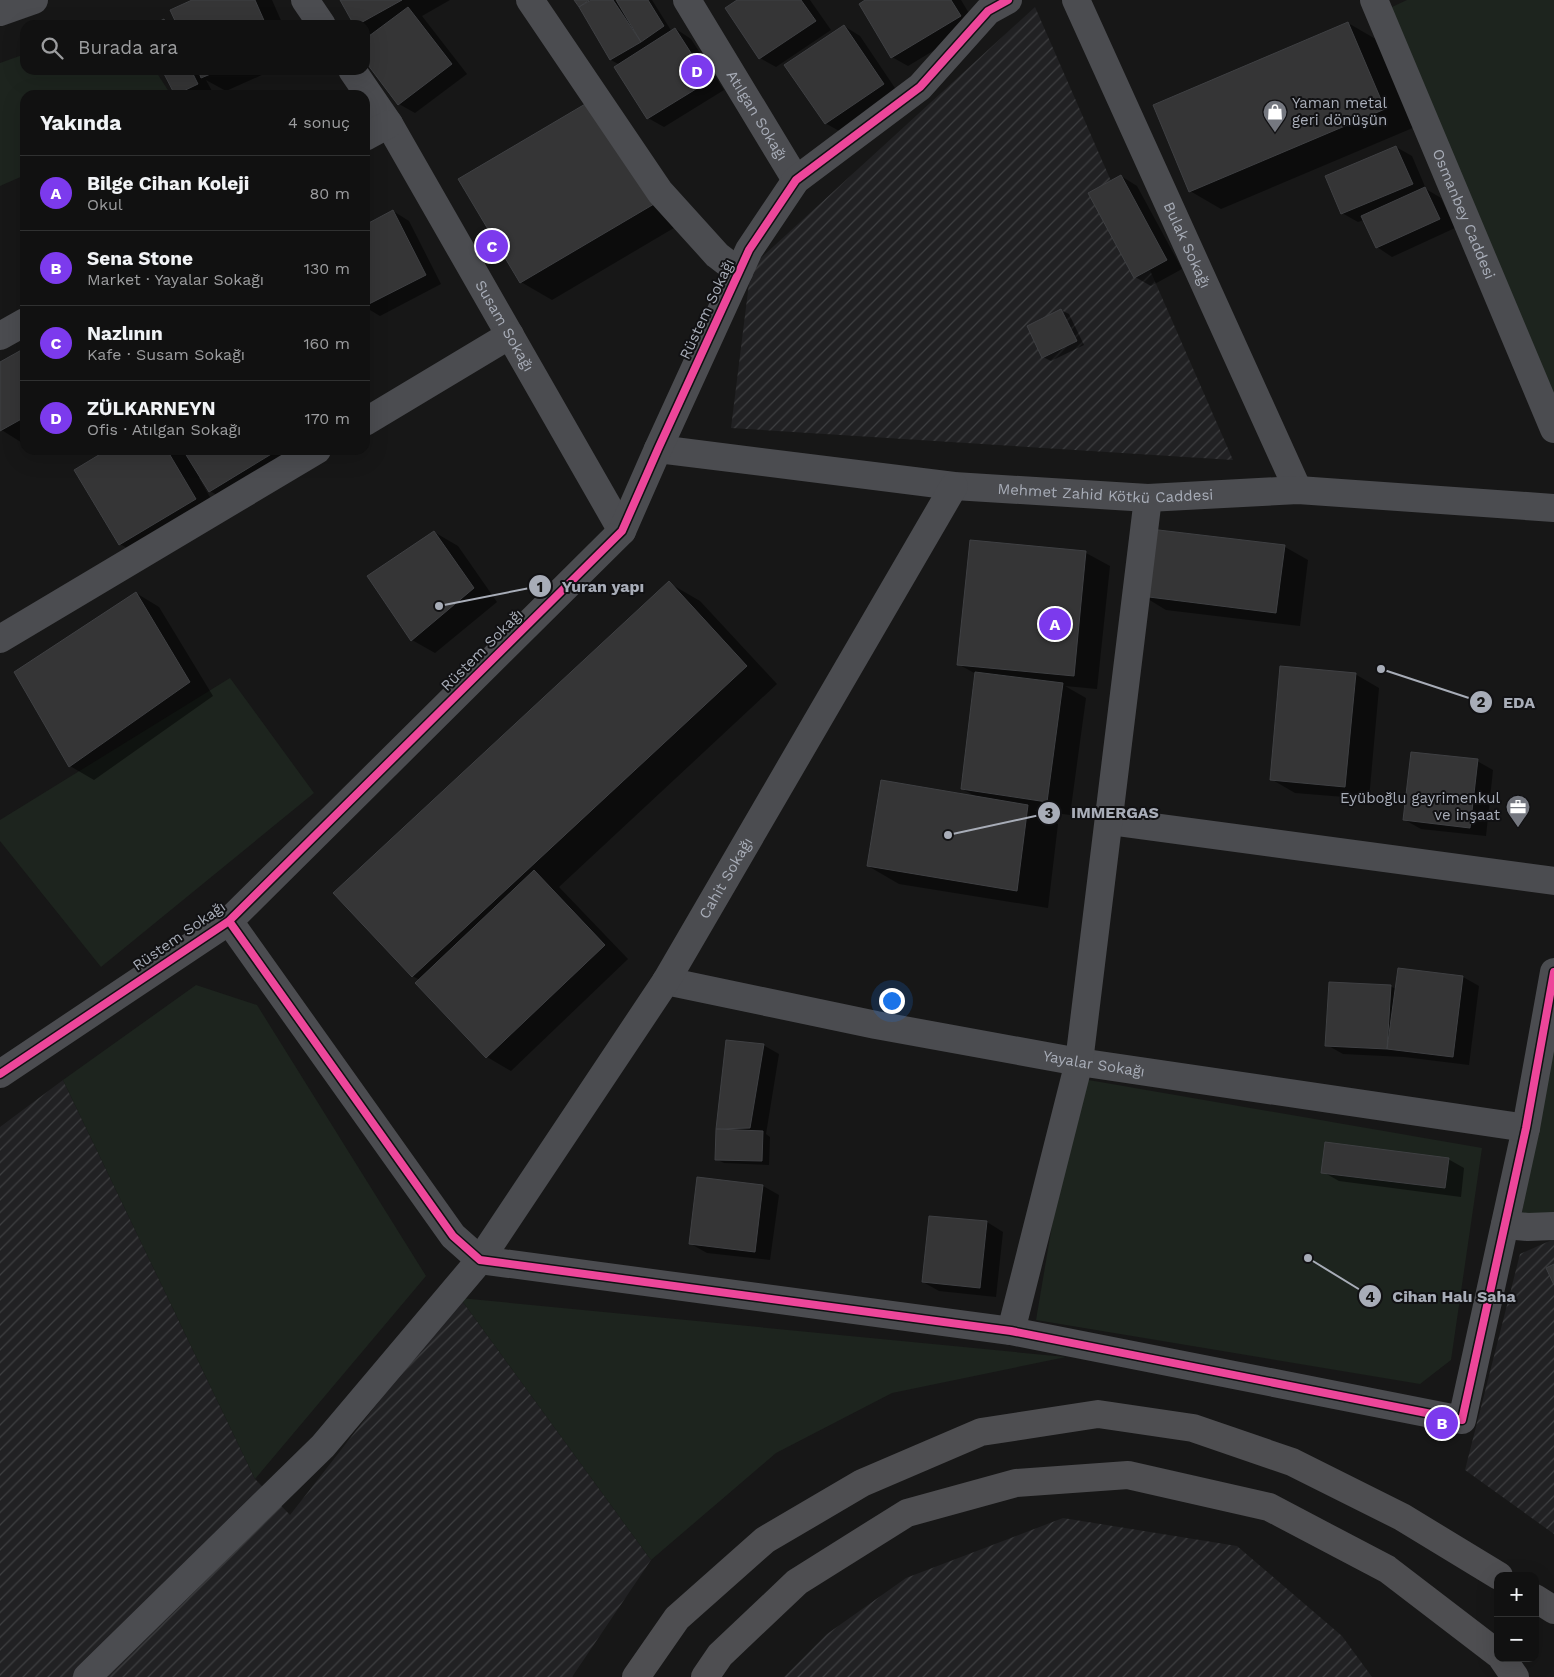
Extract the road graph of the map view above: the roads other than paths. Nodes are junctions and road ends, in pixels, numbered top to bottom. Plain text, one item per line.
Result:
1 (34, 0) edge
2 (305, 0) edge
3 (530, 0) edge
4 (687, 0) edge
5 (1076, 0) edge
6 (1374, 0) edge
7 (993, 4) edge
8 (0, 12) edge
9 (319, 20) edge
10 (355, 75) edge
11 (366, 90) edge
12 (370, 96) edge
13 (389, 124) junction
14 (370, 134) edge
15 (796, 180) junction
16 (739, 272) junction
17 (20, 325) edge
18 (510, 335) junction
19 (0, 336) edge
20 (370, 419) edge
21 (1554, 429) edge
22 (658, 448) junction
23 (309, 455) edge
24 (954, 486) junction
25 (1298, 490) junction
26 (1148, 498) junction
27 (1554, 508) edge
28 (622, 532) junction
29 (0, 639) edge
30 (1109, 821) junction
31 (1554, 881) edge
32 (228, 921) junction
33 (1554, 972) edge
34 (666, 981) junction
35 (1079, 1062) junction
36 (0, 1074) edge
37 (1526, 1128) junction
38 (1505, 1225) junction
39 (1554, 1226) edge
40 (480, 1260) junction
41 (1012, 1331) junction
42 (1494, 1573) edge
43 (1539, 1601) edge
44 (1554, 1610) edge
45 (1494, 1651) edge
46 (1505, 1662) edge
47 (87, 1677) edge
48 (636, 1677) edge
49 (705, 1677) edge
50 (1515, 1677) edge

1 - 8 street
2 - 9 street
3 - 16 street
4 - 15 street, Atılgan Sokağı
5 - 25 street, Bulak Sokağı
6 - 21 street, Osmanbey Caddesi
7 - 15 street, Rüstem Sokağı
10 - 11 street, Susam Sokağı
12 - 13 street, Susam Sokağı
13 - 14 street
13 - 18 street, Susam Sokağı
15 - 16 street, Rüstem Sokağı
16 - 22 street, Rüstem Sokağı
17 - 19 street
18 - 20 street
18 - 28 street, Susam Sokağı
22 - 24 street, Mehmet Zahid Kötkü Caddesi
22 - 28 street, Rüstem Sokağı
23 - 29 street
24 - 26 street, Mehmet Zahid Kötkü Caddesi
24 - 34 street, Cahit Sokağı
25 - 26 street, Mehmet Zahid Kötkü Caddesi
25 - 27 street, Mehmet Zahid Kötkü Caddesi
26 - 30 street
28 - 32 street, Rüstem Sokağı
30 - 31 street
30 - 35 street
32 - 36 street, Rüstem Sokağı
32 - 40 street
33 - 37 street
34 - 35 street, Yayalar Sokağı
34 - 40 street, Cahit Sokağı
35 - 37 street, Yayalar Sokağı
35 - 41 street
37 - 38 street
38 - 39 street
38 - 41 street
40 - 41 street
40 - 47 street, Cahit Sokağı
42 - 48 highway
43 - 44 highway
45 - 49 highway
46 - 50 highway

